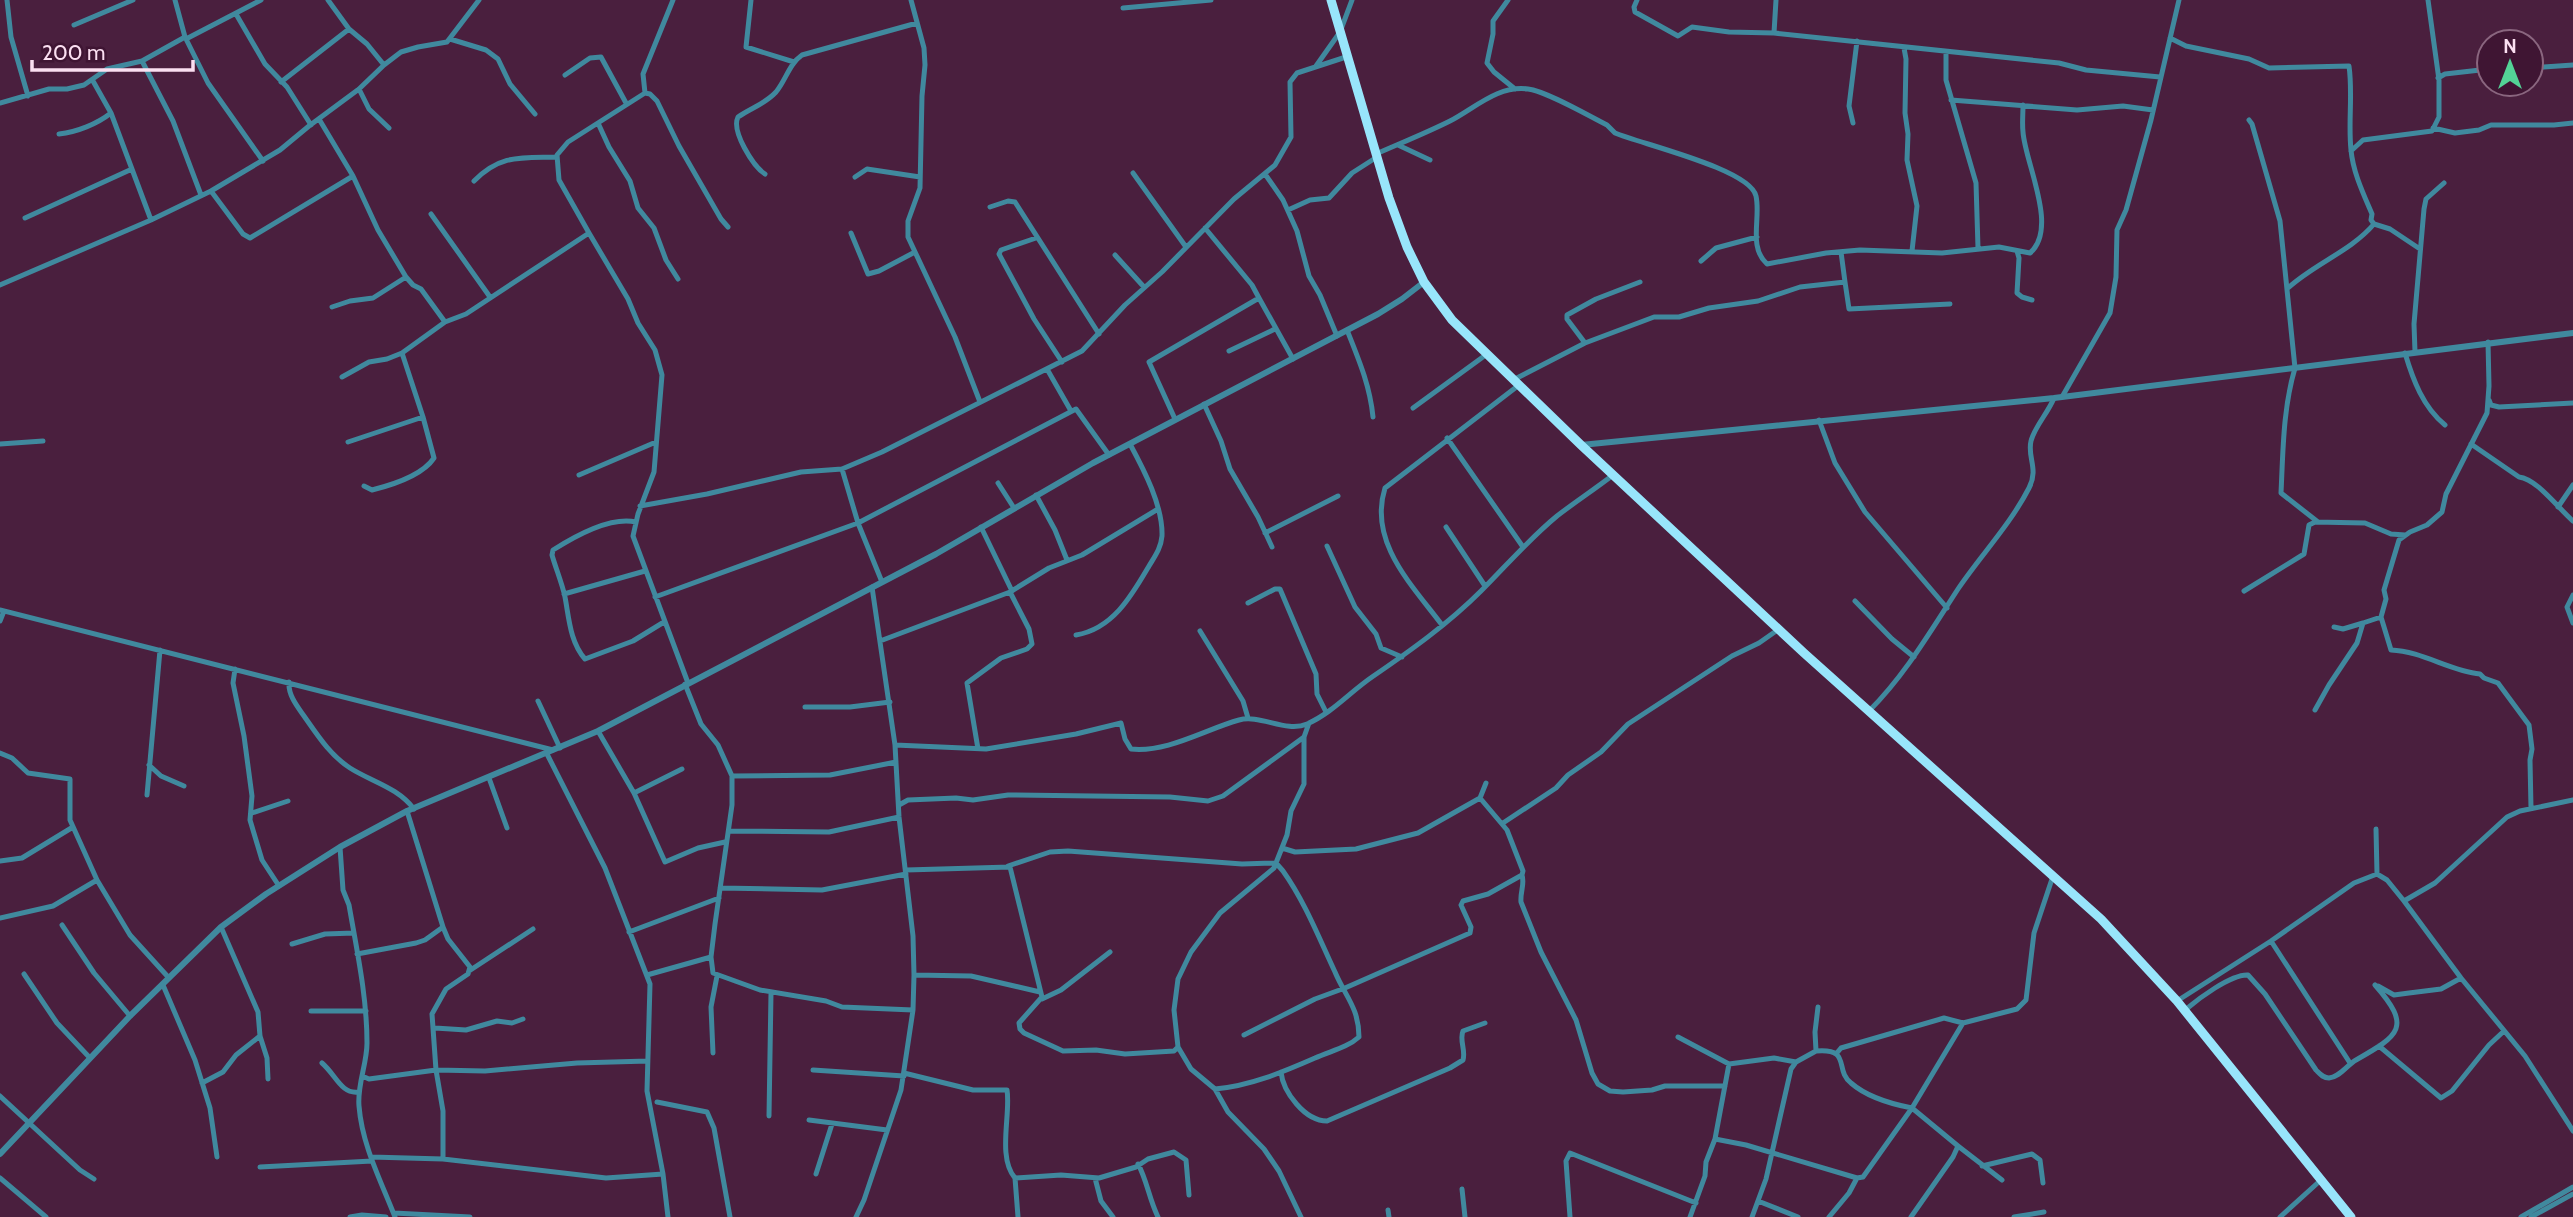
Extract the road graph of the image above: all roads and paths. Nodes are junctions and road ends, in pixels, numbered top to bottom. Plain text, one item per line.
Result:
1 (7, 0) edge
2 (133, 0) edge
3 (175, 0) edge
4 (261, 0) edge
5 (328, 0) edge
6 (479, 0) edge
7 (673, 0) edge
8 (751, 0) edge
9 (911, 0) edge
10 (1212, 0) edge
11 (1331, 0) edge
12 (1352, 0) edge
13 (1508, 0) edge
14 (1637, 0) edge
15 (1776, 0) edge
16 (2179, 0) edge
17 (2428, 0) edge
18 (251, 2) edge
19 (1123, 8) dead end
20 (236, 14) junction
21 (917, 23) junction
22 (75, 25) dead end
23 (349, 29) junction
24 (1340, 32) junction
25 (1774, 33) junction
26 (186, 38) junction
27 (2170, 38) junction
28 (450, 39) junction
29 (1857, 41) junction
30 (1904, 48) junction
31 (1946, 52) junction
32 (1346, 57) junction
33 (142, 61) junction
34 (794, 62) junction
35 (384, 65) junction
36 (2573, 65) edge
37 (1316, 66) junction
38 (2545, 67) edge
39 (2475, 71) edge
40 (565, 75) dead end
41 (2161, 77) junction
42 (2438, 78) junction
43 (93, 81) junction
44 (281, 82) junction
45 (359, 89) junction
46 (1515, 89) junction
47 (645, 93) junction
48 (28, 96) junction
49 (1951, 100) junction
50 (0, 103) edge
51 (626, 103) junction
52 (2023, 105) junction
53 (2153, 110) junction
54 (111, 113) junction
55 (535, 114) dead end
56 (319, 119) junction
57 (2249, 120) dead end
58 (598, 123) junction
59 (2573, 123) edge
60 (1853, 124) dead end
61 (311, 125) junction
62 (389, 128) dead end
63 (2433, 128) junction
64 (59, 134) dead end
65 (1398, 145) junction
66 (2351, 151) junction
67 (1377, 156) junction
68 (556, 157) junction
69 (1430, 160) dead end
70 (263, 161) junction
71 (132, 169) junction
72 (1133, 173) dead end
73 (765, 174) dead end
74 (1265, 174) junction
75 (353, 176) junction
76 (855, 177) dead end
77 (920, 177) junction
78 (474, 181) dead end
79 (2444, 183) dead end
80 (211, 191) junction
81 (201, 195) junction
82 (990, 207) dead end
83 (1288, 210) junction
84 (430, 214) dead end
85 (25, 218) dead end
86 (151, 220) junction
87 (2374, 224) junction
88 (728, 227) dead end
89 (1205, 228) junction
90 (589, 233) junction
91 (851, 233) dead end
92 (1757, 237) junction
93 (1036, 238) junction
94 (1186, 247) junction
95 (1978, 248) junction
96 (2420, 249) junction
97 (1912, 251) junction
98 (915, 252) junction
99 (1841, 252) junction
100 (1115, 254) dead end
101 (2018, 254) junction
102 (1701, 261) dead end
103 (406, 276) junction
104 (678, 279) dead end
105 (1424, 282) junction
106 (1640, 282) dead end
107 (1844, 282) junction
108 (0, 285) edge
109 (1144, 287) junction
110 (2288, 288) junction
111 (490, 297) junction
112 (1259, 298) junction
113 (2032, 300) dead end
114 (1950, 304) dead end
115 (332, 307) dead end
116 (445, 322) junction
117 (1275, 329) junction
118 (1348, 330) junction
119 (2573, 333) edge
120 (1099, 334) junction
121 (1337, 336) junction
122 (2488, 342) junction
123 (1585, 343) junction
124 (1229, 351) dead end
125 (2415, 352) junction
126 (401, 353) junction
127 (2405, 353) junction
128 (1487, 354) junction
129 (1293, 359) junction
130 (1062, 362) junction
131 (2295, 368) junction
132 (1047, 369) junction
133 (342, 377) dead end
134 (1516, 383) junction
135 (2063, 397) junction
136 (2054, 398) junction
137 (2488, 399) junction
138 (980, 402) junction
139 (2573, 403) edge
140 (1204, 404) junction
141 (1413, 408) dead end
142 (1071, 411) junction
143 (423, 417) junction
144 (1373, 418) dead end
145 (1175, 419) junction
146 (1819, 420) junction
147 (2445, 425) dead end
148 (1447, 438) junction
149 (43, 442) dead end
150 (348, 442) dead end
151 (656, 442) junction
152 (0, 444) edge
153 (1130, 444) junction
154 (2471, 444) junction
155 (1581, 445) junction
156 (1110, 455) junction
157 (842, 469) junction
158 (579, 475) dead end
159 (1613, 475) junction
160 (999, 483) dead end
161 (364, 485) dead end
162 (2573, 485) edge
163 (1036, 495) junction
164 (1338, 496) dead end
165 (640, 506) junction
166 (1014, 508) junction
167 (2558, 508) junction
168 (1157, 509) junction
169 (2573, 521) edge
170 (636, 522) junction
171 (2318, 522) junction
172 (858, 523) junction
173 (981, 527) junction
174 (1446, 527) dead end
175 (1265, 533) junction
176 (2405, 535) junction
177 (1327, 546) dead end
178 (1272, 547) dead end
179 (1523, 547) junction
180 (1067, 560) junction
181 (645, 571) junction
182 (882, 582) junction
183 (1485, 586) junction
184 (872, 587) junction
185 (1011, 591) junction
186 (2244, 592) dead end
187 (564, 594) junction
188 (2573, 595) edge
189 (655, 597) junction
190 (1855, 601) dead end
191 (1248, 603) dead end
192 (1947, 608) junction
193 (2, 611) edge
194 (2381, 617) junction
195 (0, 621) edge
196 (664, 622) junction
197 (2363, 623) junction
198 (2573, 624) edge
199 (1442, 625) junction
200 (2334, 627) dead end
201 (1779, 629) junction
202 (1200, 631) dead end
203 (1076, 635) dead end
204 (880, 641) junction
205 (160, 650) junction
206 (1402, 657) junction
207 (1914, 657) junction
208 (235, 669) junction
209 (289, 682) junction
210 (686, 683) junction
211 (538, 701) dead end
212 (890, 702) junction
213 (806, 707) dead end
214 (2315, 710) dead end
215 (1869, 711) junction
216 (1326, 712) junction
217 (1248, 718) junction
218 (1308, 723) junction
219 (597, 731) junction
220 (1304, 737) junction
221 (895, 745) junction
222 (558, 749) junction
223 (978, 749) junction
224 (0, 753) edge
225 (547, 754) junction
226 (896, 762) junction
227 (149, 765) junction
228 (682, 769) dead end
229 (732, 776) junction
230 (489, 778) junction
231 (1486, 783) dead end
232 (184, 786) dead end
233 (634, 793) junction
234 (898, 794) junction
235 (147, 795) dead end
236 (1480, 798) junction
237 (908, 800) junction
238 (2573, 800) edge
239 (288, 801) dead end
240 (899, 805) junction
241 (2531, 808) junction
242 (410, 810) junction
243 (252, 813) junction
244 (899, 817) junction
245 (1503, 823) junction
246 (72, 827) junction
247 (507, 828) dead end
248 (2376, 830) dead end
249 (729, 831) junction
250 (725, 842) junction
251 (340, 847) junction
252 (1282, 848) junction
253 (0, 861) edge
254 (1276, 863) junction
255 (1008, 866) junction
256 (906, 872) junction
257 (2377, 873) junction
258 (1522, 875) junction
259 (2053, 876) junction
260 (97, 880) junction
261 (279, 886) junction
262 (720, 888) junction
263 (719, 898) junction
264 (2404, 901) junction
265 (0, 918) edge
266 (62, 925) dead end
267 (221, 927) junction
268 (443, 927) junction
269 (533, 929) dead end
270 (629, 932) junction
271 (354, 933) junction
272 (2272, 942) junction
273 (292, 944) dead end
274 (1110, 952) dead end
275 (357, 954) junction
276 (712, 957) junction
277 (469, 971) junction
278 (24, 974) dead end
279 (647, 975) junction
280 (914, 975) junction
281 (717, 976) junction
282 (169, 978) junction
283 (2461, 978) junction
284 (163, 985) junction
285 (1345, 988) junction
286 (771, 993) junction
287 (1041, 996) junction
288 (2177, 1002) junction
289 (1818, 1007) dead end
290 (913, 1010) junction
291 (2184, 1010) junction
292 (311, 1011) dead end
293 (366, 1011) junction
294 (130, 1016) junction
295 (523, 1019) dead end
296 (1485, 1023) dead end
297 (1963, 1023) junction
298 (435, 1028) junction
299 (2504, 1031) junction
300 (1244, 1035) dead end
301 (260, 1036) junction
302 (1678, 1037) dead end
303 (2379, 1046) junction
304 (1178, 1047) junction
305 (1816, 1051) junction
306 (713, 1053) dead end
307 (1836, 1054) junction
308 (90, 1058) junction
309 (648, 1061) junction
310 (1796, 1062) junction
311 (322, 1063) dead end
312 (2350, 1063) junction
313 (1729, 1064) junction
314 (436, 1070) junction
315 (813, 1070) dead end
316 (1281, 1072) junction
317 (904, 1075) junction
318 (362, 1076) junction
319 (268, 1079) dead end
320 (202, 1083) junction
321 (1725, 1086) junction
322 (1215, 1089) junction
323 (358, 1093) junction
324 (0, 1096) edge
325 (657, 1102) dead end
326 (1912, 1108) junction
327 (769, 1116) dead end
328 (810, 1120) dead end
329 (28, 1122) junction
330 (832, 1124) junction
331 (887, 1130) junction
332 (2573, 1131) edge
333 (1715, 1139) junction
334 (1958, 1146) junction
335 (0, 1154) edge
336 (1772, 1154) junction
337 (217, 1157) dead end
338 (372, 1159) junction
339 (443, 1159) junction
340 (1138, 1164) junction
341 (1982, 1166) junction
342 (260, 1167) dead end
343 (663, 1174) junction
344 (816, 1174) dead end
345 (0, 1178) edge
346 (1016, 1178) junction
347 (1095, 1178) junction
348 (1857, 1178) junction
349 (94, 1179) dead end
350 (2322, 1179) junction
351 (2002, 1180) dead end
352 (2043, 1183) dead end
353 (2573, 1187) edge
354 (1462, 1189) dead end
355 (2573, 1194) edge
356 (1189, 1195) dead end
357 (1758, 1200) junction
358 (1696, 1203) junction
359 (2044, 1212) dead end
360 (395, 1215) edge
361 (46, 1217) edge
362 (349, 1217) edge
363 (386, 1217) edge
364 (470, 1217) edge
365 (668, 1217) edge
366 (730, 1217) edge
367 (856, 1217) edge
368 (1018, 1217) edge
369 (1113, 1217) edge
370 (1157, 1217) edge
371 (1301, 1217) edge
372 (1465, 1217) edge
373 (1570, 1217) edge
374 (1690, 1217) edge
375 (1752, 1217) edge
376 (1798, 1217) edge
377 (1829, 1217) edge
378 (1911, 1217) edge
379 (2014, 1217) edge
380 (2280, 1217) edge
381 (2351, 1217) edge
382 (2521, 1217) edge
383 (2531, 1217) edge

1 - 48 street
2 - 22 street
3 - 26 street
4 - 18 street
5 - 23 street
6 - 28 street
7 - 47 street
8 - 34 street
9 - 21 street
10 - 19 street
11 - 24 highway
12 - 24 street
13 - 46 street
14 - 25 street
15 - 25 street
16 - 27 street
17 - 42 street
18 - 20 street
20 - 26 street
20 - 44 street
21 - 34 street
21 - 77 street
23 - 35 street
23 - 44 street
24 - 32 highway
24 - 37 street
25 - 29 street
26 - 33 street
26 - 70 street
27 - 41 street
27 - 66 street
28 - 35 street
28 - 55 street
29 - 30 street
29 - 60 street
30 - 31 street
30 - 97 street
31 - 41 street
31 - 49 street
32 - 37 street
32 - 67 highway
33 - 43 street
33 - 81 street
34 - 73 street
35 - 45 street
36 - 38 street
37 - 74 street
39 - 42 street
40 - 51 street
41 - 53 street
42 - 63 street
43 - 48 street
43 - 54 street
44 - 61 street
45 - 56 street
45 - 62 street
46 - 65 street
46 - 92 street
47 - 51 street
47 - 88 street
48 - 50 street
49 - 52 street
49 - 95 street
51 - 58 street
52 - 53 street
52 - 101 street
53 - 135 street
54 - 64 street
54 - 71 street
56 - 61 street
56 - 75 street
57 - 110 street
58 - 68 street
58 - 104 street
59 - 63 street
61 - 70 street
63 - 66 street
65 - 67 street
65 - 69 street
66 - 87 street
67 - 83 street
67 - 105 highway
68 - 78 street
68 - 90 street
70 - 80 street
71 - 85 street
71 - 86 street
72 - 94 street
74 - 83 street
74 - 89 street
75 - 80 street
75 - 103 street
76 - 77 street
77 - 98 street
79 - 96 street
80 - 81 street
81 - 86 street
82 - 93 street
83 - 121 street
84 - 111 street
86 - 108 street
87 - 96 street
87 - 110 street
89 - 94 street
89 - 112 street
90 - 111 street
90 - 151 street
91 - 98 street
92 - 99 street
92 - 102 street
93 - 120 street
93 - 130 street
94 - 109 street
95 - 97 street
95 - 101 street
96 - 125 street
97 - 99 street
98 - 138 street
99 - 107 street
100 - 109 street
101 - 113 street
103 - 115 street
103 - 116 street
105 - 118 street
105 - 128 highway
106 - 123 street
107 - 114 street
107 - 123 street
109 - 120 street
110 - 131 street
111 - 116 street
112 - 117 street
112 - 145 street
116 - 126 street
117 - 124 street
117 - 129 street
118 - 121 street
118 - 144 street
119 - 122 street
120 - 130 street
121 - 129 street
122 - 125 street
122 - 137 street
123 - 134 street
125 - 127 street
126 - 133 street
126 - 143 street
127 - 131 street
127 - 147 street
128 - 134 highway
128 - 141 street
129 - 140 street
130 - 132 street
131 - 135 street
131 - 171 street
132 - 138 street
132 - 142 street
134 - 148 street
134 - 155 highway
135 - 136 street
136 - 146 street
136 - 192 street
137 - 139 street
137 - 154 street
138 - 157 street
140 - 145 street
140 - 175 street
142 - 156 street
142 - 172 street
143 - 150 street
143 - 161 street
145 - 153 street
146 - 155 street
146 - 192 street
148 - 179 street
148 - 199 street
149 - 152 street
151 - 158 street
151 - 165 street
153 - 156 street
153 - 168 street
154 - 167 street
154 - 176 street
155 - 159 highway
156 - 163 street
157 - 165 street
157 - 172 street
159 - 179 street
159 - 201 highway
160 - 166 street
162 - 167 street
163 - 166 street
163 - 180 street
164 - 175 street
165 - 170 street
166 - 173 street
167 - 169 street
168 - 180 street
168 - 203 street
170 - 181 street
170 - 187 street
171 - 176 street
171 - 186 street
172 - 182 street
172 - 189 street
173 - 182 street
173 - 185 street
174 - 183 street
175 - 178 street
176 - 194 street
177 - 206 street
179 - 183 street
180 - 185 street
181 - 187 street
181 - 189 street
182 - 184 street
183 - 199 street
184 - 204 street
184 - 210 street
185 - 204 street
185 - 223 street
187 - 196 street
188 - 198 street
189 - 196 street
190 - 207 street
191 - 216 street
192 - 207 street
193 - 195 street
193 - 205 street
194 - 197 street
194 - 241 street
196 - 210 street
197 - 200 street
197 - 214 street
199 - 206 street
201 - 215 highway
201 - 245 street
202 - 217 street
204 - 212 street
205 - 208 street
205 - 227 street
206 - 216 street
207 - 215 street
208 - 209 street
208 - 243 street
209 - 222 street
209 - 242 street
210 - 219 street
210 - 229 street
211 - 222 street
212 - 213 street
212 - 221 street
215 - 259 highway
216 - 218 street
217 - 218 street
217 - 223 street
218 - 220 street
219 - 222 street
219 - 233 street
220 - 237 street
220 - 252 street
221 - 223 street
221 - 226 street
222 - 225 street
224 - 246 street
225 - 230 street
225 - 270 street
226 - 229 street
226 - 234 street
227 - 232 street
227 - 235 street
228 - 233 street
229 - 249 street
230 - 242 street
230 - 247 street
231 - 236 street
233 - 250 street
234 - 237 street
234 - 240 street
236 - 245 street
236 - 252 street
237 - 240 street
238 - 241 street
239 - 243 street
240 - 244 street
241 - 264 street
242 - 251 street
242 - 268 street
243 - 261 street
244 - 249 street
244 - 256 street
245 - 258 street
246 - 253 street
246 - 260 street
248 - 257 street
249 - 250 street
250 - 262 street
251 - 261 street
251 - 271 street
252 - 254 street
254 - 255 street
254 - 285 street
254 - 304 street
255 - 256 street
255 - 287 street
256 - 262 street
256 - 280 street
257 - 264 street
257 - 272 street
258 - 285 street
258 - 321 street
259 - 288 highway
259 - 297 street
260 - 265 street
260 - 282 street
261 - 267 street
262 - 263 street
263 - 270 street
263 - 276 street
264 - 283 street
266 - 294 street
267 - 282 street
267 - 301 street
268 - 275 street
268 - 277 street
269 - 277 street
270 - 279 street
271 - 273 street
271 - 275 street
272 - 288 street
272 - 312 street
274 - 287 street
275 - 293 street
276 - 279 street
276 - 281 street
277 - 298 street
278 - 308 street
279 - 309 street
280 - 287 street
280 - 290 street
281 - 286 street
281 - 306 street
282 - 284 street
283 - 299 street
283 - 303 street
284 - 294 street
284 - 320 street
285 - 300 street
285 - 316 street
286 - 290 street
286 - 327 street
287 - 304 street
288 - 291 highway
289 - 305 street
290 - 317 street
291 - 312 street
291 - 350 highway
292 - 293 street
293 - 318 street
294 - 308 street
295 - 298 street
296 - 316 street
297 - 307 street
297 - 326 street
298 - 314 street
299 - 303 street
299 - 332 street
301 - 319 street
301 - 320 street
302 - 313 street
303 - 312 street
304 - 322 street
305 - 307 street
305 - 310 street
307 - 326 street
308 - 329 street
309 - 314 street
309 - 343 street
310 - 313 street
310 - 336 street
311 - 323 street
313 - 321 street
314 - 318 street
314 - 339 street
315 - 317 street
316 - 322 street
317 - 331 street
317 - 346 street
318 - 323 street
320 - 337 street
321 - 333 street
322 - 371 street
323 - 338 street
324 - 329 street
325 - 366 street
326 - 334 street
326 - 348 street
328 - 330 street
329 - 335 street
329 - 349 street
330 - 331 street
330 - 344 street
331 - 367 street
333 - 336 street
333 - 358 street
334 - 341 street
334 - 378 street
336 - 348 street
336 - 357 street
338 - 339 street
338 - 342 street
338 - 360 street
339 - 343 street
340 - 347 street
340 - 356 street
340 - 370 street
341 - 351 street
341 - 352 street
343 - 365 street
345 - 361 street
346 - 347 street
346 - 368 street
347 - 369 street
348 - 377 street
350 - 380 street
350 - 381 highway
353 - 382 street
354 - 372 street
355 - 383 street
357 - 375 street
357 - 376 street
358 - 373 street
358 - 374 street
359 - 379 street
360 - 364 street
362 - 363 street

